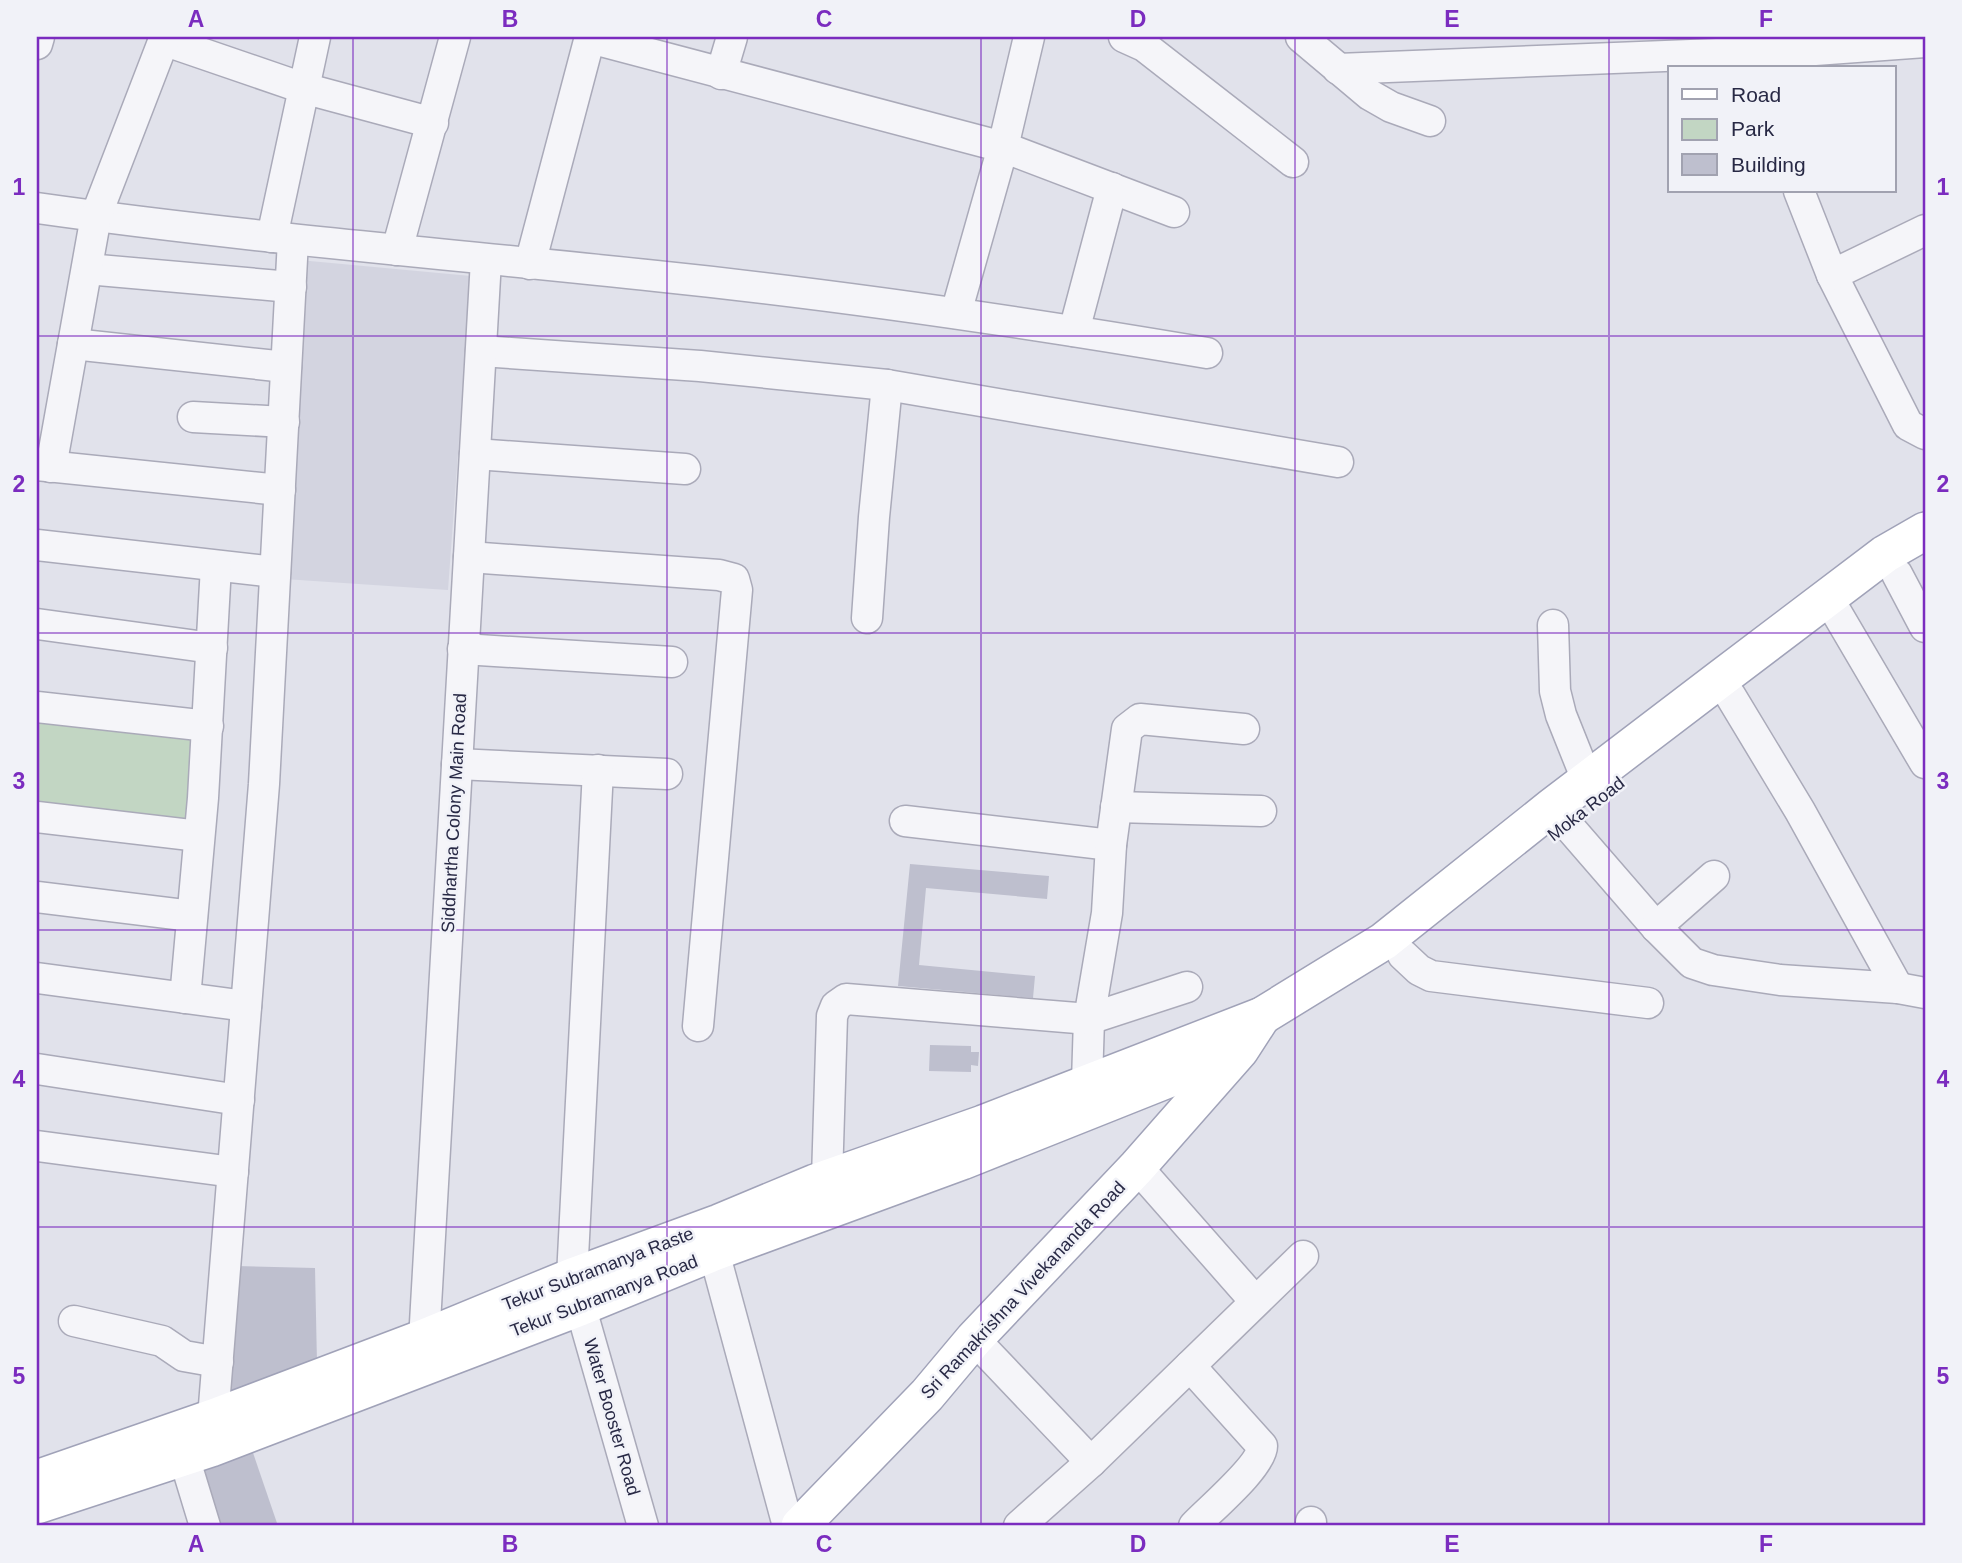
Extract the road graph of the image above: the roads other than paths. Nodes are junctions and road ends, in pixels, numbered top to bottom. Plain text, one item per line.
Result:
1 (39, 37) edge
2 (315, 37) edge
3 (455, 37) edge
4 (590, 37) edge
5 (732, 37) edge
6 (1029, 37) edge
7 (1125, 37) edge
8 (1301, 37) edge
9 (164, 38) edge
10 (1925, 41) edge
11 (1815, 43) edge
12 (37, 44) edge
13 (1721, 45) edge
14 (1627, 47) edge
15 (1338, 69) junction
16 (721, 74) junction
17 (303, 88) junction
18 (1430, 121) dead end
19 (433, 123) junction
20 (1003, 147) junction
21 (1293, 162) dead end
22 (1112, 188) junction
23 (1799, 192) edge
24 (37, 208) edge
25 (1174, 212) dead end
26 (96, 216) junction
27 (1925, 230) edge
28 (283, 239) junction
29 (397, 250) junction
30 (486, 260) junction
31 (530, 264) junction
32 (86, 269) junction
33 (1832, 275) junction
34 (291, 286) junction
35 (956, 313) junction
36 (1074, 331) junction
37 (73, 344) junction
38 (481, 351) junction
39 (1207, 354) dead end
40 (286, 367) junction
41 (887, 385) junction
42 (194, 417) dead end
43 (284, 422) junction
44 (1925, 435) edge
45 (475, 454) junction
46 (1338, 462) dead end
47 (44, 466) edge
48 (685, 469) dead end
49 (280, 490) junction
50 (1925, 531) edge
51 (37, 545) edge
52 (469, 557) junction
53 (216, 566) junction
54 (1911, 566) edge
55 (275, 572) junction
56 (1833, 607) junction
57 (867, 618) dead end
58 (37, 624) edge
59 (1553, 625) dead end
60 (1925, 627) edge
61 (212, 648) junction
62 (463, 649) junction
63 (672, 662) dead end
64 (1730, 695) junction
65 (37, 707) edge
66 (208, 726) junction
67 (1244, 729) dead end
68 (1925, 762) edge
69 (457, 764) junction
70 (598, 769) junction
71 (667, 774) dead end
72 (1587, 780) junction
73 (1116, 807) junction
74 (1261, 811) dead end
75 (1560, 815) junction
76 (37, 817) edge
77 (905, 821) dead end
78 (200, 836) junction
79 (1111, 845) junction
80 (1714, 876) dead end
81 (37, 897) edge
82 (192, 916) junction
83 (1656, 927) junction
84 (1404, 955) junction
85 (37, 978) edge
86 (1187, 987) dead end
87 (1911, 991) edge
88 (185, 998) junction
89 (1648, 1003) dead end
90 (246, 1006) junction
91 (1262, 1016) junction
92 (1088, 1019) junction
93 (698, 1026) dead end
94 (1240, 1050) junction
95 (1164, 1067) junction
96 (37, 1069) edge
97 (1087, 1082) junction
98 (239, 1100) junction
99 (37, 1146) edge
100 (1137, 1167) junction
101 (233, 1172) junction
102 (827, 1179) junction
103 (714, 1252) junction
104 (1303, 1256) dead end
105 (576, 1292) junction
106 (1255, 1301) junction
107 (74, 1321) dead end
108 (974, 1339) junction
109 (423, 1352) junction
110 (218, 1362) junction
111 (1190, 1366) junction
112 (213, 1418) junction
113 (184, 1457) junction
114 (1091, 1462) junction
115 (37, 1479) edge
116 (37, 1506) edge
117 (205, 1526) edge
118 (643, 1526) edge
119 (788, 1526) edge
120 (800, 1526) edge
121 (1019, 1526) edge
122 (1194, 1526) edge

1 - 12 street
2 - 17 street
3 - 19 street
4 - 16 street
4 - 31 street
5 - 16 street
6 - 20 street
7 - 21 street
8 - 15 street
9 - 17 street
9 - 26 street
10 - 11 street
11 - 13 street
13 - 14 street
14 - 15 street
15 - 18 street
16 - 20 street
17 - 19 street
17 - 28 street
19 - 29 street
20 - 22 street
20 - 35 street
22 - 25 street
22 - 36 street
23 - 33 street
24 - 26 street
26 - 28 street
26 - 32 street
27 - 33 street
28 - 29 street
28 - 34 street
29 - 30 street
30 - 31 street
30 - 38 street, Siddhartha Colony Main Road
31 - 35 street
32 - 34 street
32 - 37 street
33 - 44 street
34 - 40 street
35 - 36 street
36 - 39 street
37 - 40 street
37 - 47 street
38 - 41 street
38 - 45 street, Siddhartha Colony Main Road
40 - 43 street
41 - 46 street
41 - 57 street
42 - 43 street
43 - 49 street
45 - 48 street
45 - 52 street, Siddhartha Colony Main Road
47 - 49 street
49 - 55 street
50 - 56 main road, Moka Road
51 - 53 street
52 - 62 street, Siddhartha Colony Main Road
52 - 93 street
53 - 55 street
53 - 61 street
54 - 56 main road, Moka Road
54 - 60 street
55 - 90 street
56 - 64 main road, Moka Road
56 - 68 street
56 - 72 main road, Moka Road
58 - 61 street
59 - 72 street
61 - 66 street
62 - 63 street
62 - 69 street, Siddhartha Colony Main Road
64 - 75 main road, Moka Road
64 - 87 street
65 - 66 street
66 - 78 street
67 - 73 street
69 - 70 street
69 - 109 street, Siddhartha Colony Main Road
70 - 71 street
70 - 105 street, Water Booster Road
72 - 75 main road, Moka Road
73 - 74 street
73 - 79 street
75 - 83 street
75 - 84 main road, Moka Road
75 - 91 main road, Moka Road
76 - 78 street
77 - 79 street
78 - 82 street
79 - 92 street
80 - 83 street
81 - 82 street
82 - 88 street
83 - 87 street
84 - 89 street
84 - 94 main road, Moka Road
85 - 88 street
86 - 92 street
88 - 90 street
90 - 98 street
91 - 94 main road
91 - 95 main road, Moka Road
92 - 97 street
92 - 102 street
94 - 95 main road
94 - 100 main road, Sri Ramakrishna Vivekananda Road
95 - 97 main road, Tekur Subramanya Raste
95 - 103 main road, Tekur Subramanya Road
96 - 98 street
97 - 102 main road, Tekur Subramanya Raste
98 - 101 street
99 - 101 street
100 - 106 street
100 - 108 main road, Sri Ramakrishna Vivekananda Road
101 - 110 street
102 - 105 main road, Tekur Subramanya Raste
103 - 105 main road, Tekur Subramanya Road
103 - 119 street
104 - 106 street
105 - 109 main road, Tekur Subramanya Road
105 - 118 street, Water Booster Road
106 - 111 street
107 - 110 street
108 - 114 street
108 - 120 main road, Sri Ramakrishna Vivekananda Road
109 - 112 main road
109 - 113 main road, Tekur Subramanya Road
110 - 112 street
111 - 114 street
111 - 122 street
112 - 115 main road
113 - 116 main road, Tekur Subramanya Road
113 - 117 street
114 - 121 street

